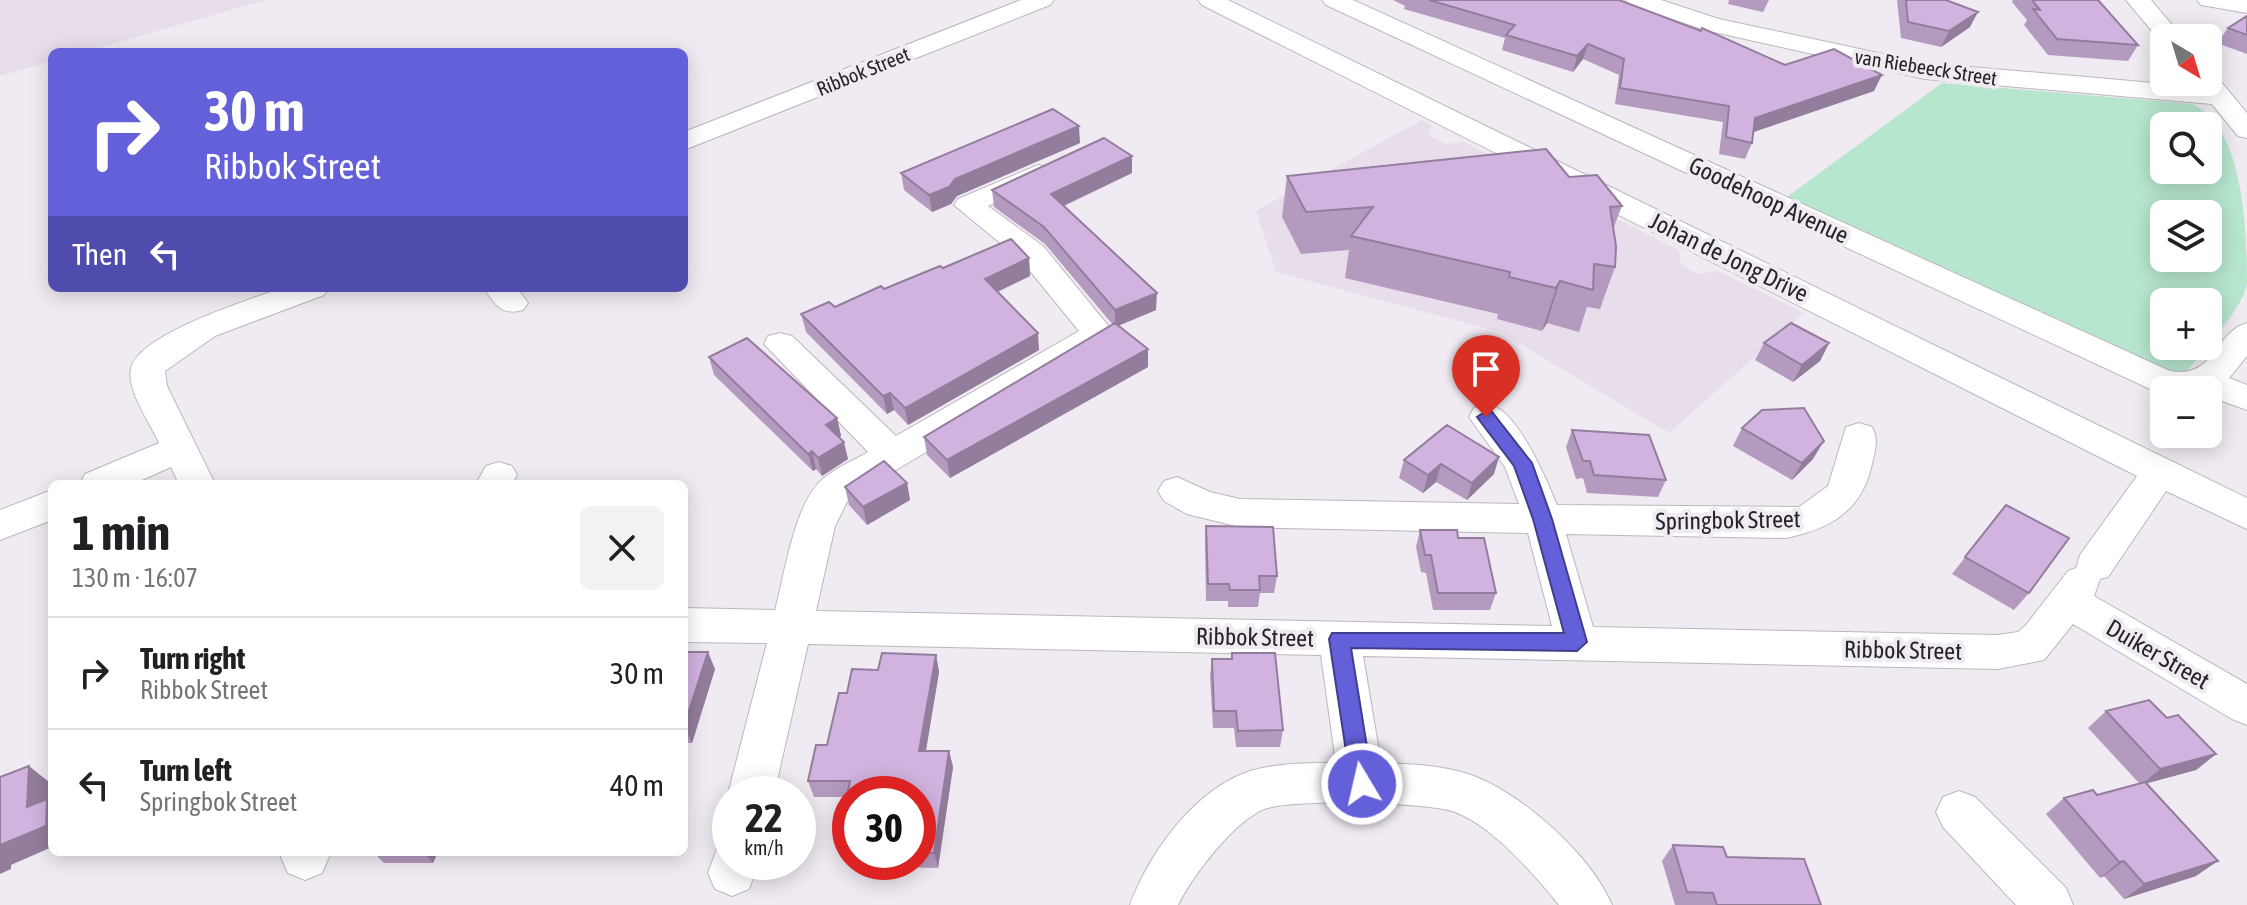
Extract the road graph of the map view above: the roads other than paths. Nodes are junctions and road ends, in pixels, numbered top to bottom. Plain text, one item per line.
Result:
1 (1042, 0) edge
2 (1210, 0) edge
3 (1334, 0) edge
4 (1638, 0) edge
5 (2138, 0) edge
6 (2209, 0) edge
7 (2247, 6) edge
8 (2159, 24) edge
9 (2150, 86) edge
10 (2219, 96) edge
11 (2247, 130) edge
12 (688, 140) edge
13 (1064, 161) edge
14 (303, 292) edge
15 (2247, 334) edge
16 (780, 344) dead end
17 (2151, 376) edge
18 (2211, 376) edge
19 (2222, 388) edge
20 (2247, 398) edge
21 (1486, 417) dead end
22 (1859, 436) dead end
23 (179, 449) junction
24 (891, 453) junction
25 (2160, 471) junction
26 (107, 480) edge
27 (195, 480) edge
28 (1177, 491) dead end
29 (48, 506) edge
30 (2247, 515) edge
31 (1543, 519) junction
32 (0, 526) edge
33 (2081, 583) junction
34 (688, 625) edge
35 (792, 629) junction
36 (1339, 639) junction
37 (1577, 642) junction
38 (2247, 706) edge
39 (755, 776) edge
40 (1362, 784) junction
41 (1959, 812) dead end
42 (1154, 905) edge
43 (1588, 905) edge
44 (2049, 905) edge

1 - 12 street, Ribbok Street
2 - 25 street, Johan de Jong Drive
3 - 17 street, Goodehoop Avenue
4 - 9 street, van Riebeeck Street
5 - 8 street
6 - 7 street
10 - 11 street
13 - 24 street
14 - 23 street
15 - 18 street
16 - 24 street
19 - 20 street
21 - 31 street
22 - 31 street, Springbok Street
23 - 26 street
23 - 27 street
24 - 35 street
25 - 30 street, Johan de Jong Drive
25 - 33 street, Ribbok Street
28 - 31 street, Springbok Street
29 - 32 street
31 - 37 street
33 - 37 street, Ribbok Street
33 - 38 street, Duiker Street
34 - 35 street, Ribbok Street
35 - 36 street, Ribbok Street
35 - 39 street
36 - 37 street, Ribbok Street
36 - 40 street
40 - 42 street
40 - 43 street
41 - 44 street

